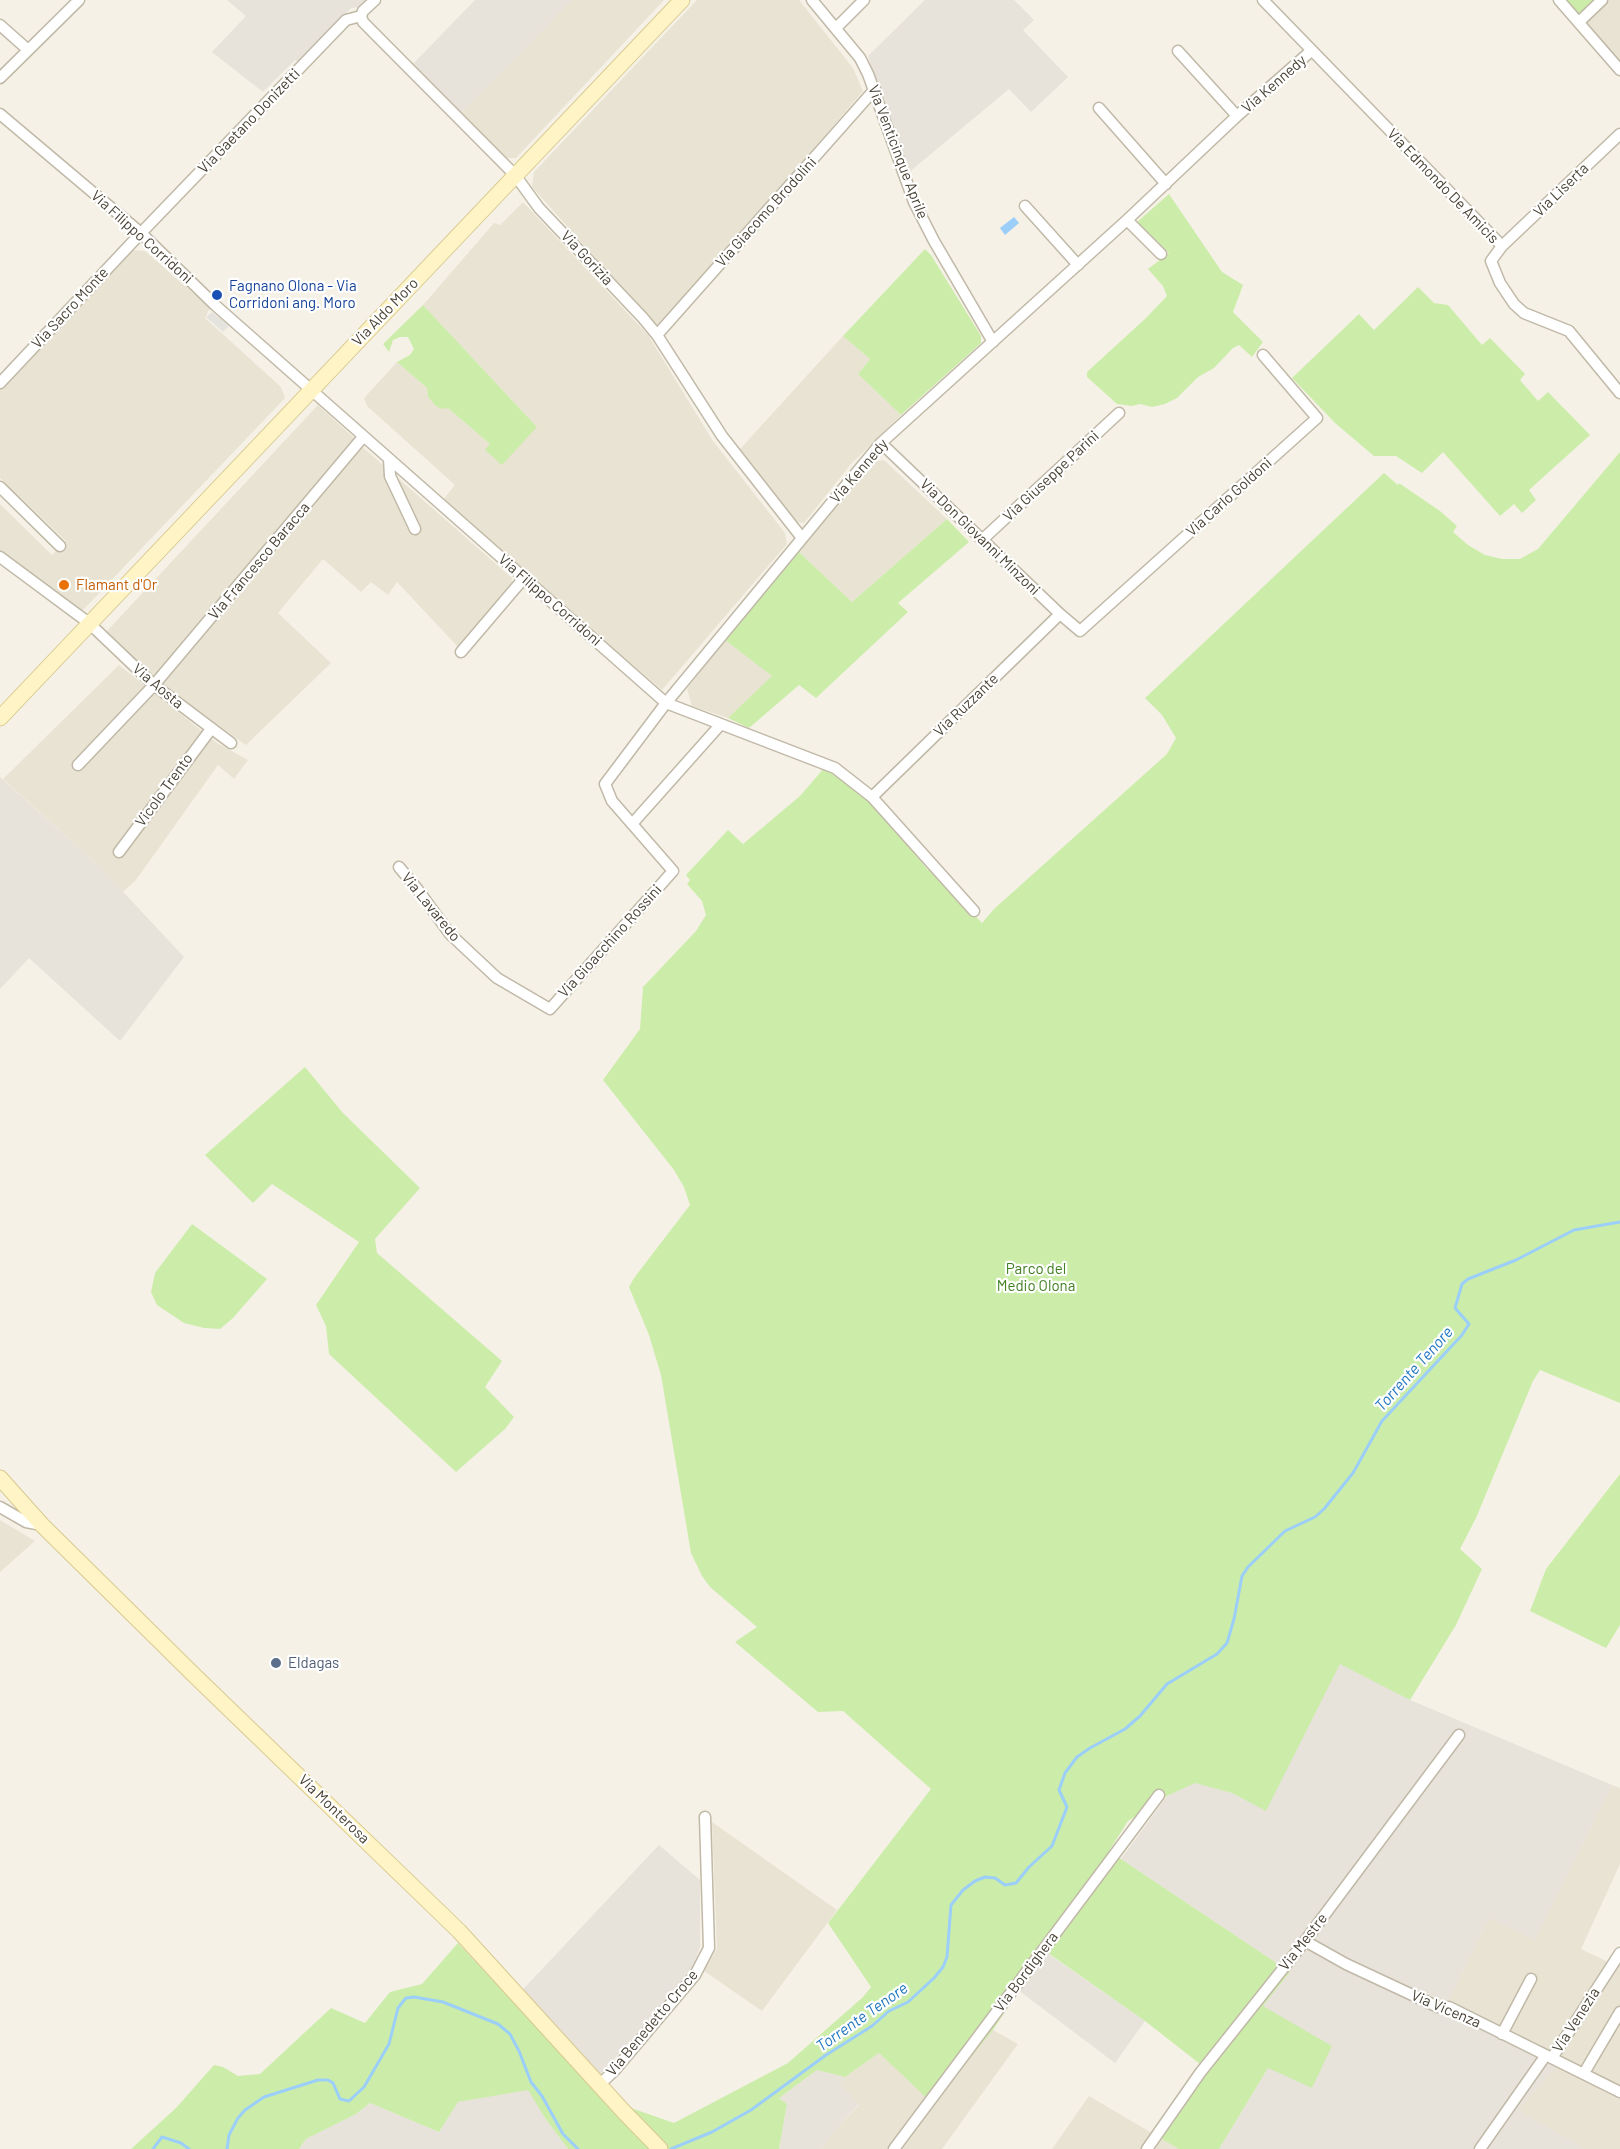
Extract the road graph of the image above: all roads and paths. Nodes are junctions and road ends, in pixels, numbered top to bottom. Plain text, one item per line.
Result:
1 (79, 0) edge
2 (375, 0) edge
3 (682, 0) edge
4 (812, 0) edge
5 (864, 0) edge
6 (1263, 0) edge
7 (1558, 0) edge
8 (1602, 0) edge
9 (361, 16) junction
10 (1579, 22) junction
11 (0, 25) edge
12 (836, 28) junction
13 (27, 50) junction
14 (1178, 51) dead end
15 (1311, 51) junction
16 (1620, 70) edge
17 (0, 78) edge
18 (875, 89) junction
19 (1098, 108) dead end
20 (0, 114) edge
21 (1237, 116) junction
22 (1620, 134) edge
23 (515, 175) junction
24 (1166, 184) junction
25 (1025, 206) dead end
26 (1127, 220) junction
27 (141, 233) junction
28 (1502, 246) junction
29 (1161, 254) dead end
30 (1078, 265) junction
31 (657, 334) junction
32 (993, 342) junction
33 (1263, 355) dead end
34 (0, 383) edge
35 (311, 389) junction
36 (1620, 393) edge
37 (1119, 414) dead end
38 (363, 437) junction
39 (881, 443) junction
40 (389, 459) junction
41 (0, 487) edge
42 (415, 529) dead end
43 (801, 538) junction
44 (983, 540) junction
45 (60, 546) dead end
46 (0, 557) edge
47 (524, 578) junction
48 (1060, 614) junction
49 (88, 623) junction
50 (1080, 631) joint
51 (461, 652) dead end
52 (154, 685) junction
53 (666, 702) junction
54 (0, 718) edge
55 (721, 724) junction
56 (211, 729) junction
57 (231, 743) dead end
58 (78, 765) dead end
59 (872, 797) junction
60 (632, 824) junction
61 (119, 852) dead end
62 (399, 867) dead end
63 (974, 911) dead end
64 (550, 1009) joint
65 (0, 1478) edge
66 (0, 1507) edge
67 (42, 1525) junction
68 (1459, 1735) dead end
69 (1159, 1795) dead end
70 (705, 1817) dead end
71 (1305, 1941) junction
72 (1620, 1953) edge
73 (1531, 1979) dead end
74 (1620, 2012) edge
75 (1502, 2034) junction
76 (1549, 2056) junction
77 (1584, 2073) junction
78 (599, 2085) junction
79 (1620, 2092) edge
80 (660, 2149) edge
81 (894, 2149) edge
82 (1147, 2149) edge
83 (1480, 2149) edge

1 - 13 street
2 - 9 street
3 - 23 main road, Via Aldo Moro
4 - 12 street, Via Venticinque Aprile
5 - 12 street
6 - 15 street, Via Edmondo De Amicis
7 - 10 street
8 - 10 street
9 - 23 street, Via Gorizia
9 - 27 street, Via Gaetano Donizetti
10 - 16 street
11 - 13 street
12 - 18 street, Via Venticinque Aprile
13 - 17 street
14 - 21 street, Via Kennedy
15 - 21 street, Via Kennedy
15 - 28 street, Via Edmondo De Amicis
18 - 31 street, Via Giacomo Brodolini
18 - 32 street, Via Venticinque Aprile
19 - 24 street
20 - 27 street, Via Filippo Corridoni
21 - 24 street, Via Kennedy
22 - 28 street, Via Liserta
23 - 31 street, Via Gorizia
23 - 35 main road, Via Aldo Moro
24 - 26 street, Via Kennedy
25 - 30 street
26 - 29 street
26 - 30 street, Via Kennedy
27 - 34 street, Via Sacro Monte
27 - 35 street, Via Filippo Corridoni
28 - 36 street, Via Edmondo De Amicis
30 - 32 street, Via Kennedy
31 - 43 street, Via Gorizia
32 - 39 street, Via Kennedy
33 - 50 street, Via Carlo Goldoni
35 - 38 street, Via Filippo Corridoni
35 - 49 main road, Via Aldo Moro
37 - 44 street, Via Giuseppe Parini
38 - 40 street, Via Filippo Corridoni
38 - 52 street, Via Francesco Baracca
39 - 43 street, Via Kennedy
39 - 44 street, Via Don Giovanni Minzoni
40 - 42 street
40 - 47 street, Via Filippo Corridoni
41 - 45 street
43 - 53 street, Via Kennedy
44 - 48 street, Via Don Giovanni Minzoni
46 - 49 street
47 - 51 street
47 - 53 street, Via Filippo Corridoni
48 - 50 street, Via Don Giovanni Minzoni
48 - 59 street, Via Ruzzante
49 - 52 street, Via Aosta
49 - 54 main road, Via Aldo Moro
52 - 56 street, Via Aosta
52 - 58 street, Via Francesco Baracca
53 - 55 street, Via Filippo Corridoni
53 - 60 street, Via Gioacchino Rossini
55 - 59 street, Via Filippo Corridoni
55 - 60 street
56 - 57 street, Via Aosta
56 - 61 street, Vicolo Trento
59 - 63 street, Via Filippo Corridoni
60 - 64 street, Via Gioacchino Rossini
62 - 64 street, Via Lavaredo
65 - 67 main road, Via Monterosa
66 - 67 street
67 - 78 main road, Via Monterosa
68 - 71 street, Via Mestre
69 - 81 street, Via Bordighera
70 - 78 street, Via Benedetto Croce
71 - 75 street, Via Vicenza
71 - 82 street, Via Mestre
72 - 76 street, Via Venezia
73 - 75 street
74 - 77 street
75 - 76 street, Via Vicenza
76 - 77 street, Via Vicenza
76 - 83 street, Via Venezia
77 - 79 street, Via Vicenza
78 - 80 main road, Via Monterosa

